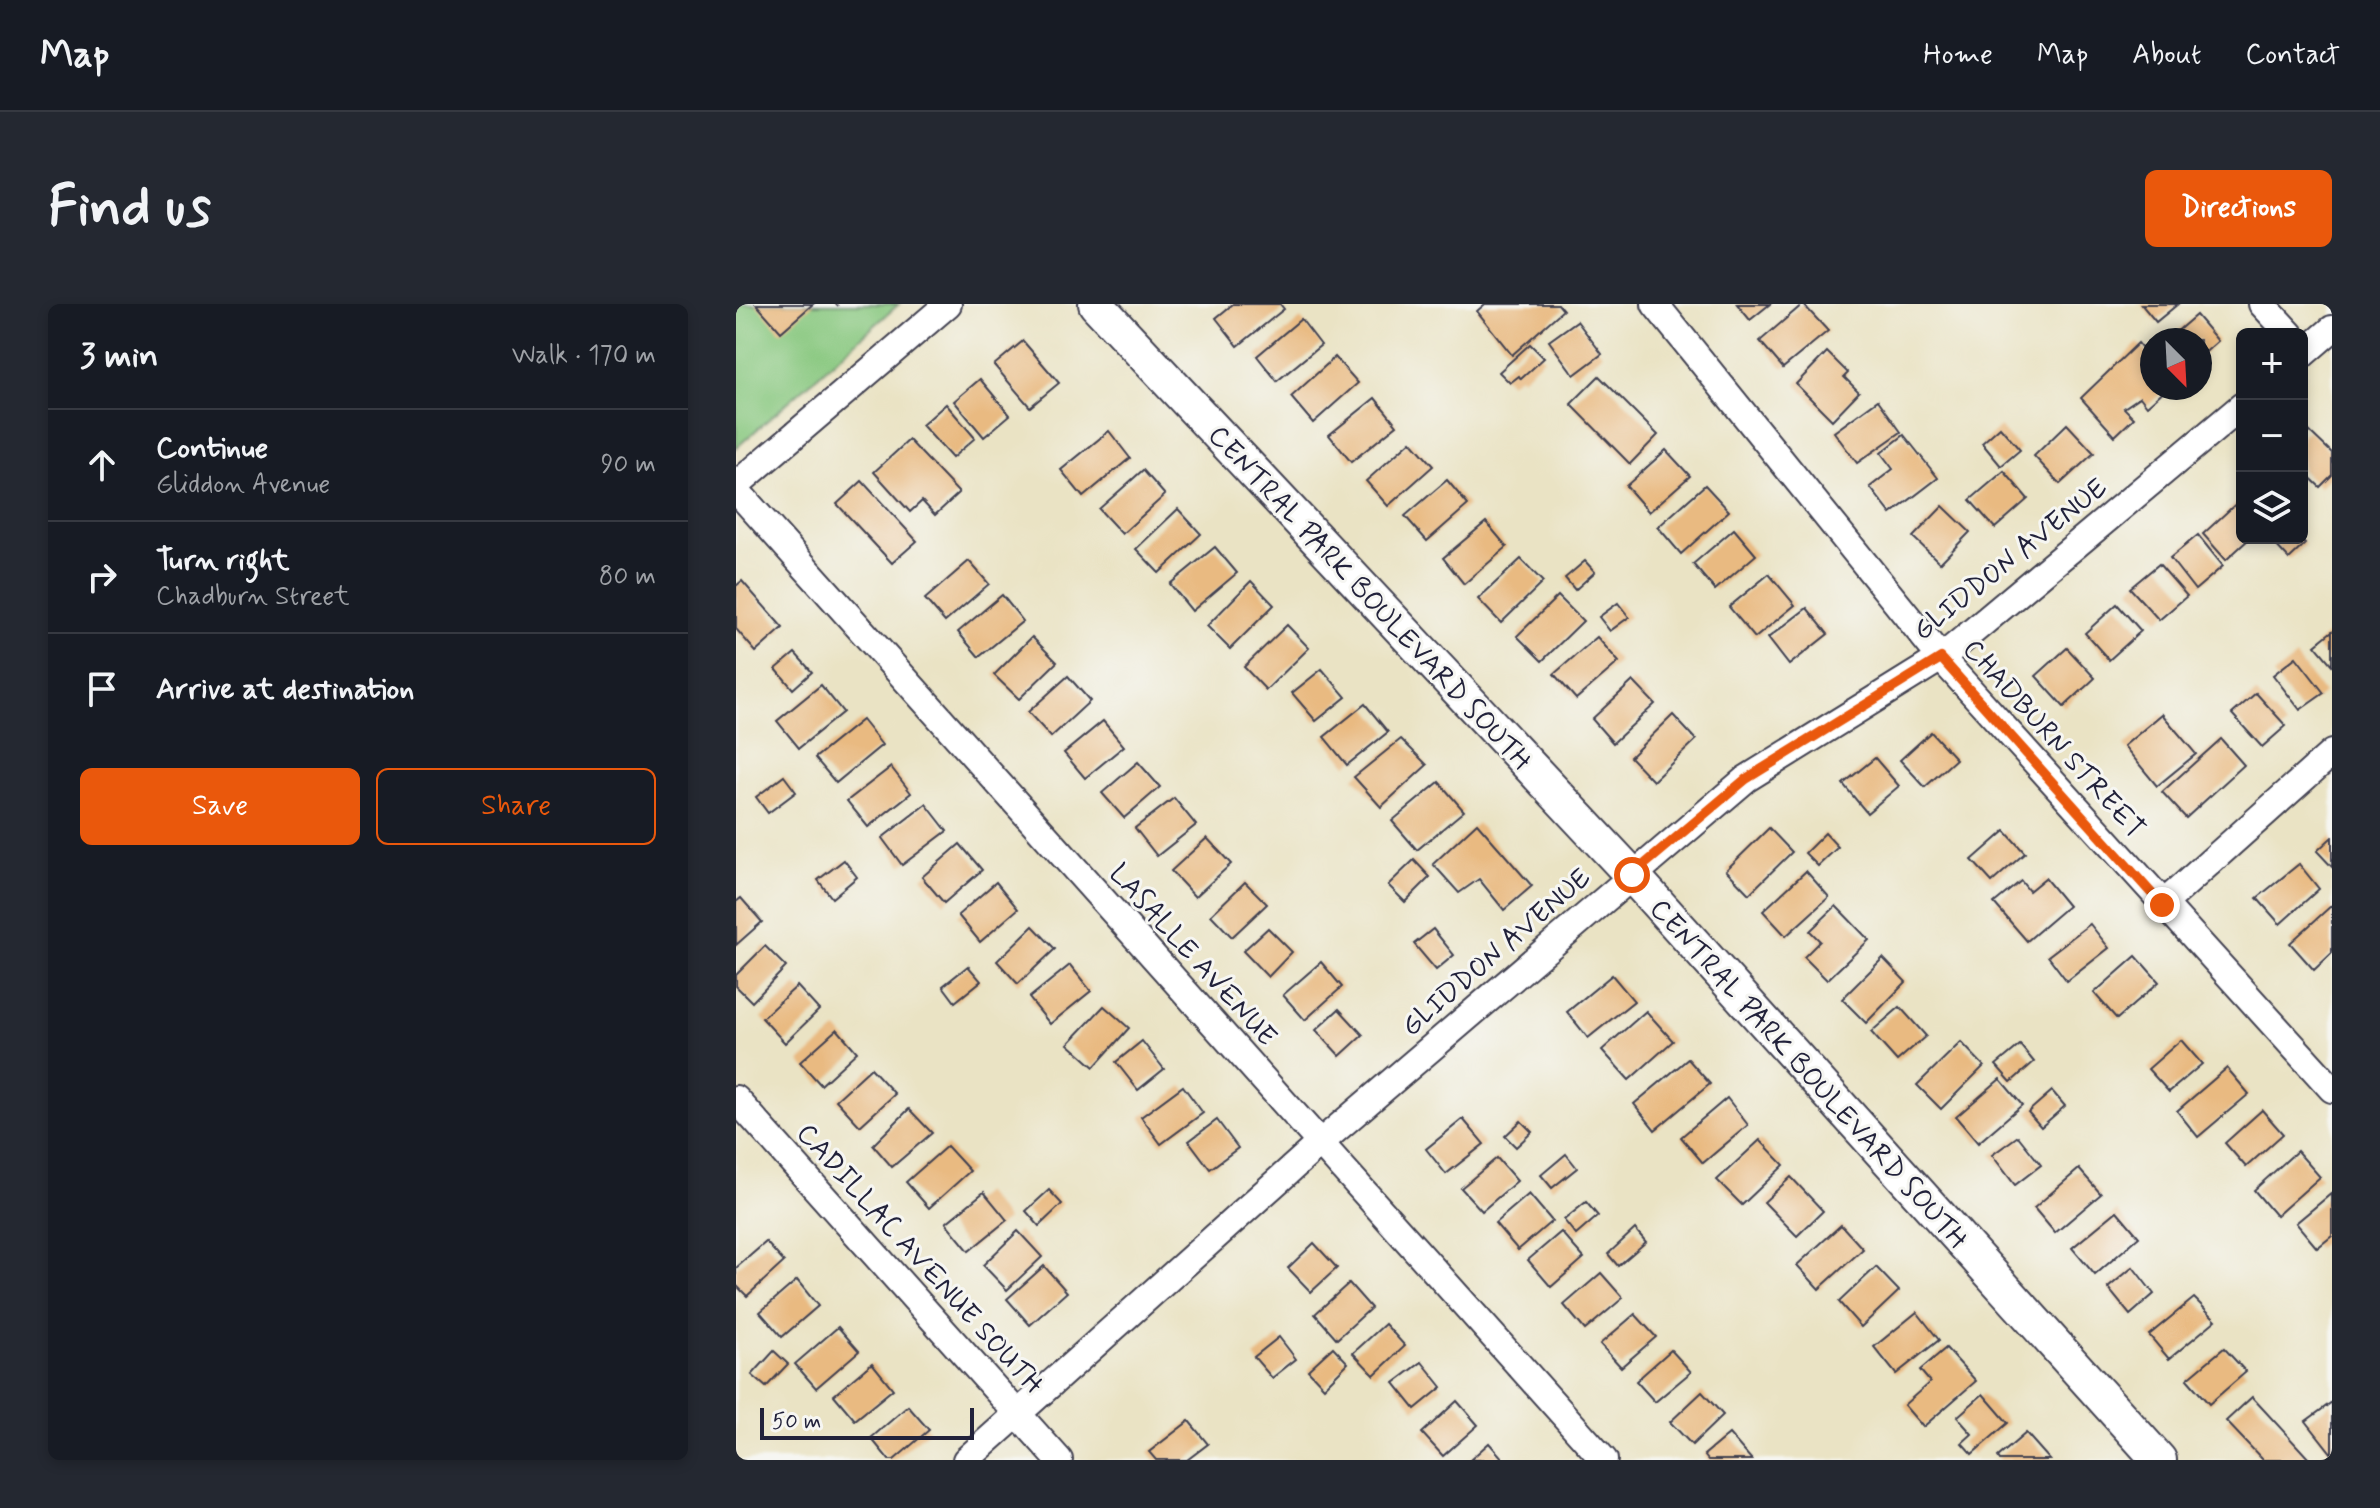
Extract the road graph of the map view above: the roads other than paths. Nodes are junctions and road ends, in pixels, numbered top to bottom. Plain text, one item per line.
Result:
1 (948, 304) edge
2 (1096, 304) edge
3 (1655, 304) edge
4 (2262, 304) edge
5 (2283, 328) edge
6 (2332, 329) edge
7 (2308, 342) edge
8 (2236, 411) edge
9 (736, 488) edge
10 (1941, 658) junction
11 (2332, 753) edge
12 (1632, 875) junction
13 (2162, 905) junction
14 (2332, 1089) edge
15 (736, 1099) edge
16 (1320, 1143) junction
17 (1017, 1413) junction
18 (966, 1460) edge
19 (1059, 1460) edge
20 (1604, 1460) edge
21 (2159, 1460) edge

1 - 9 street
2 - 12 street, CENTRAL PARK BOULEVARD SOUTH
3 - 10 street, CHADBURN STREET
4 - 5 street
6 - 7 street
8 - 10 street, GLIDDON AVENUE
9 - 16 street, LASALLE AVENUE
10 - 12 street, GLIDDON AVENUE
10 - 13 street, CHADBURN STREET
11 - 13 street
12 - 16 street, GLIDDON AVENUE
12 - 21 street, CENTRAL PARK BOULEVARD SOUTH
13 - 14 street, CHADBURN STREET
15 - 17 street, CADILLAC AVENUE SOUTH
16 - 17 street, GLIDDON AVENUE
16 - 20 street, LASALLE AVENUE
17 - 18 street, GLIDDON AVENUE
17 - 19 street, CADILLAC AVENUE SOUTH

